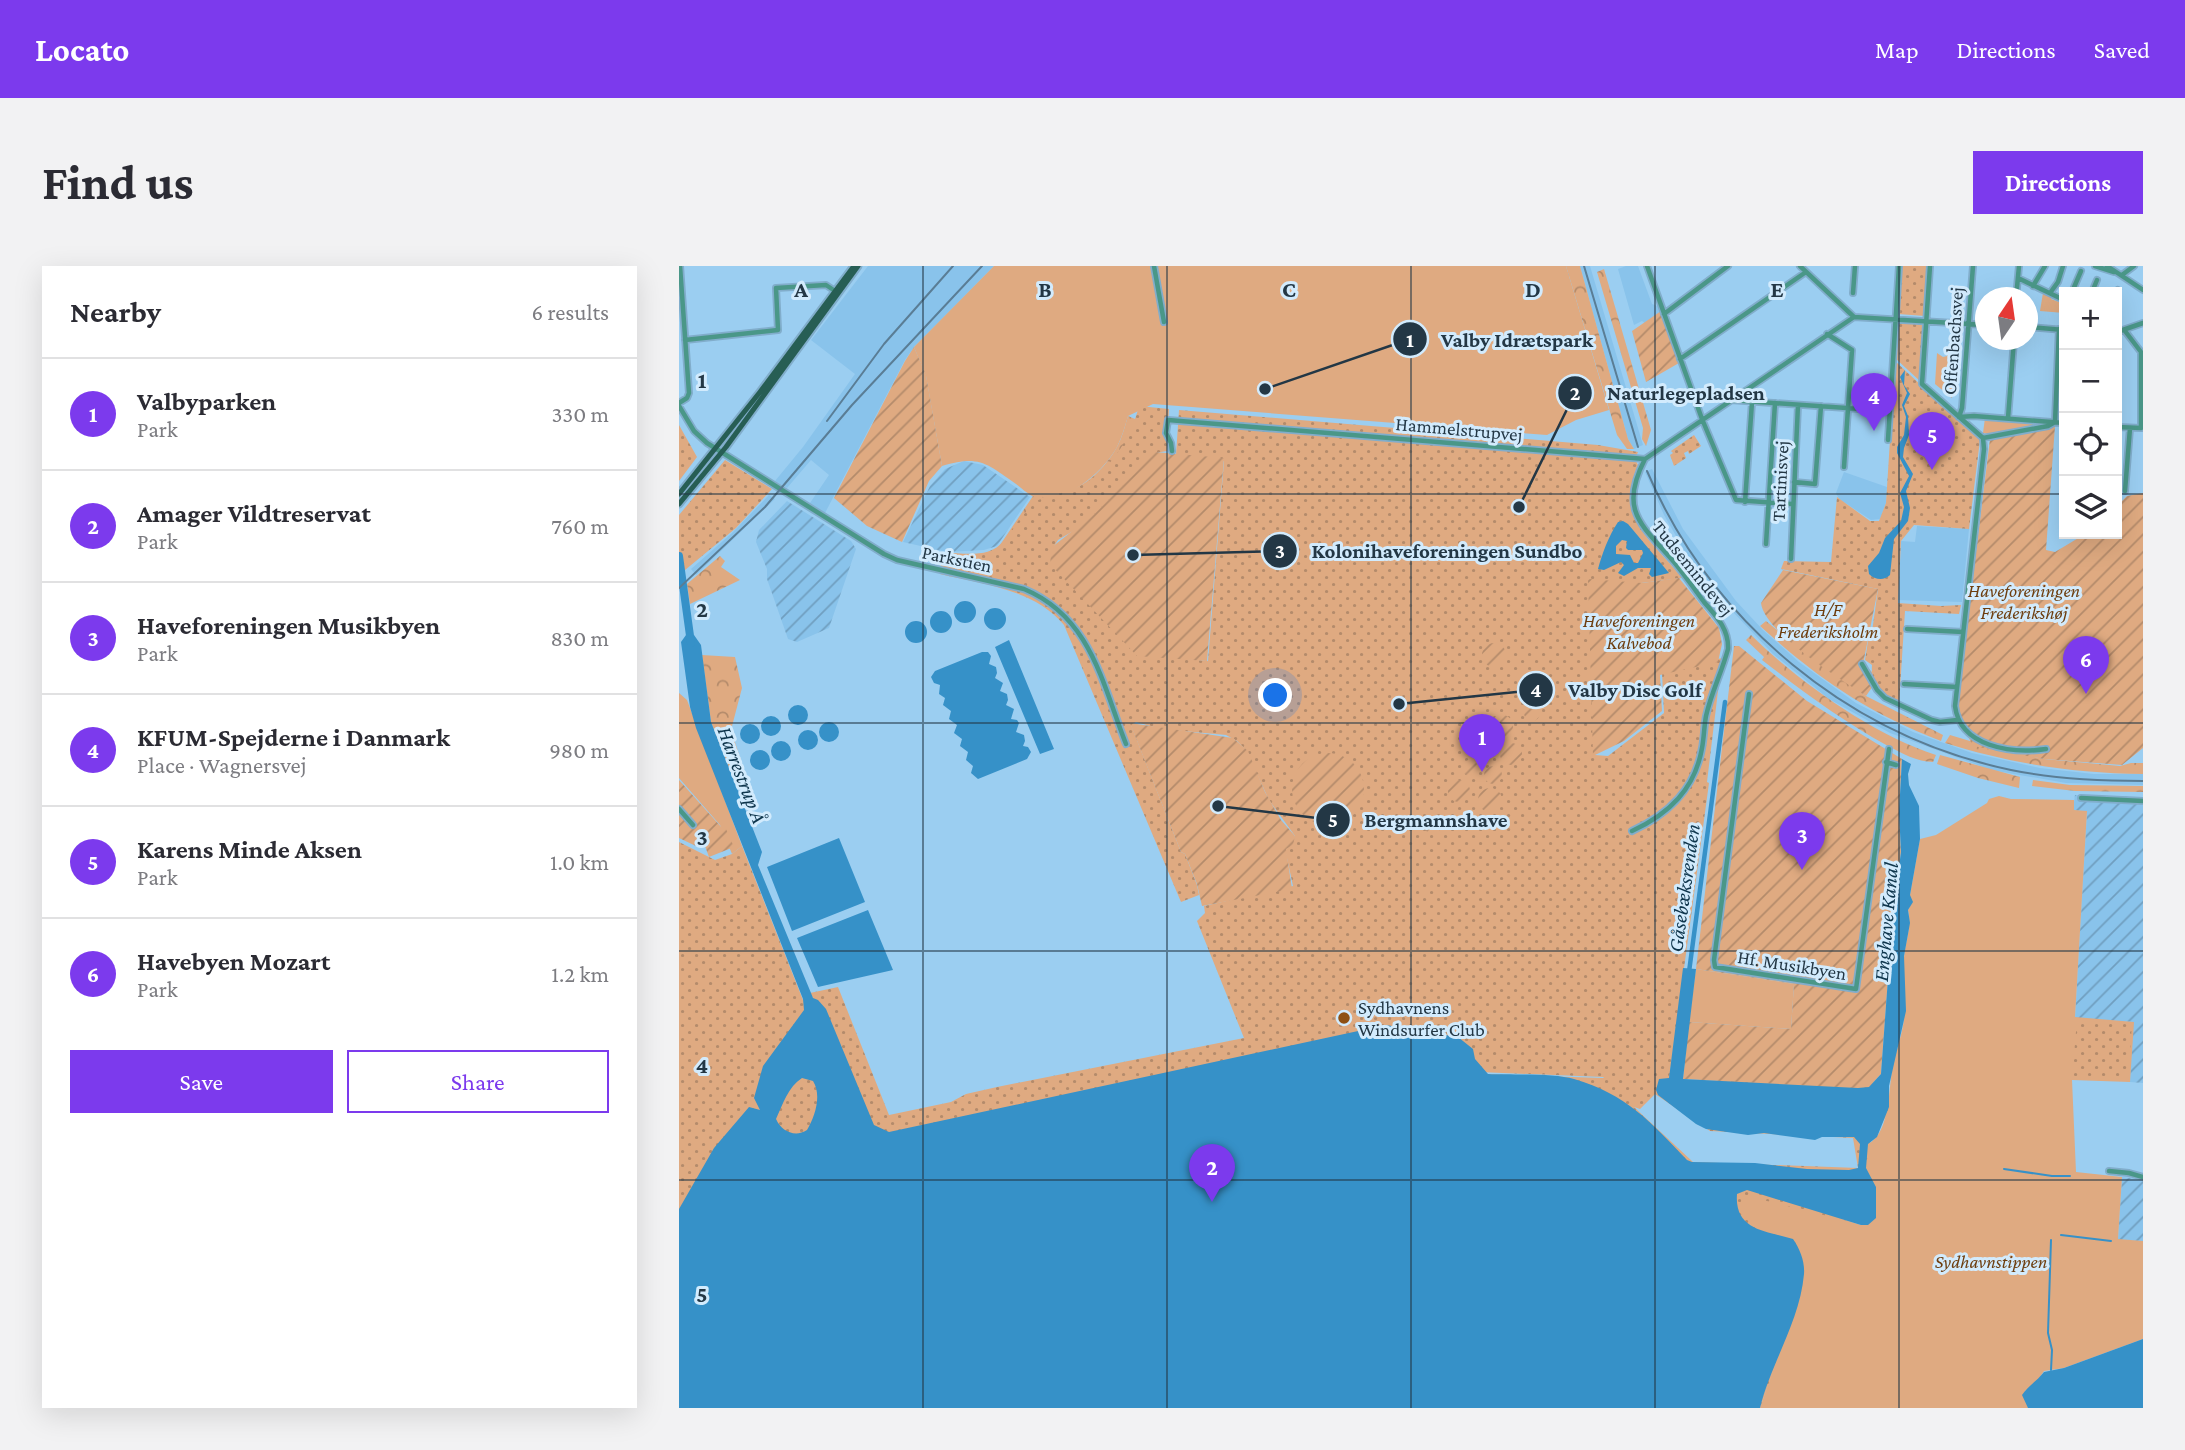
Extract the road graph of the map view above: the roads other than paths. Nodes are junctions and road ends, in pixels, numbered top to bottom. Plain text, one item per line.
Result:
1 (680, 266) edge
2 (856, 266) edge
3 (1154, 266) edge
4 (1647, 266) edge
5 (1728, 266) edge
6 (1800, 266) edge
7 (1855, 266) edge
8 (1899, 266) edge
9 (1930, 266) edge
10 (1973, 266) edge
11 (2019, 266) edge
12 (2045, 266) edge
13 (2063, 266) edge
14 (2095, 266) edge
15 (2107, 266) edge
16 (2134, 266) edge
17 (2081, 271) dead end
18 (1806, 272) junction
19 (2122, 275) junction
20 (2018, 278) junction
21 (2097, 280) dead end
22 (2033, 285) junction
23 (2018, 287) edge
24 (2074, 287) edge
25 (2094, 287) edge
26 (2143, 290) edge
27 (835, 291) junction
28 (1853, 293) dead end
29 (2050, 293) junction
30 (2059, 298) edge
31 (681, 309) edge
32 (1664, 314) junction
33 (1854, 317) junction
34 (1895, 319) junction
35 (1927, 321) junction
36 (1164, 322) dead end
37 (2143, 323) edge
38 (1968, 324) junction
39 (1975, 324) edge
40 (2038, 328) edge
41 (2059, 329) edge
42 (2122, 331) edge
43 (2125, 331) junction
44 (1828, 334) junction
45 (685, 340) junction
46 (2013, 350) edge
47 (2060, 350) edge
48 (2141, 352) edge
49 (1681, 359) junction
50 (1730, 400) junction
51 (1752, 402) junction
52 (1775, 403) junction
53 (679, 404) edge
54 (1798, 405) junction
55 (1821, 406) junction
56 (1848, 408) junction
57 (1890, 411) junction
58 (1959, 417) junction
59 (2008, 418) junction
60 (1702, 419) junction
61 (2055, 422) junction
62 (2059, 422) edge
63 (2122, 427) edge
64 (2130, 428) junction
65 (1983, 438) junction
66 (1888, 440) dead end
67 (714, 448) junction
68 (1171, 451) dead end
69 (721, 453) junction
70 (1645, 459) junction
71 (1843, 467) dead end
72 (1794, 482) junction
73 (2125, 491) dead end
74 (679, 494) edge
75 (1745, 502) junction
76 (1769, 503) junction
77 (679, 504) edge
78 (1792, 504) junction
79 (1766, 544) dead end
80 (1791, 559) dead end
81 (1907, 629) dead end
82 (1963, 632) junction
83 (1862, 664) dead end
84 (1904, 684) dead end
85 (1957, 687) junction
86 (1749, 694) dead end
87 (1957, 720) junction
88 (1126, 744) dead end
89 (1888, 749) dead end
90 (2046, 749) dead end
91 (1886, 762) junction
92 (1896, 765) dead end
93 (2081, 798) dead end
94 (2143, 801) edge
95 (679, 809) edge
96 (693, 825) dead end
97 (1632, 831) dead end
98 (2109, 1171) dead end
99 (2143, 1177) edge

1 - 31 street
2 - 27 main road
2 - 69 main road
3 - 36 street
4 - 32 street
5 - 32 street
6 - 18 street
7 - 28 street
8 - 34 street
9 - 35 street
10 - 38 street, Offenbachsvej
11 - 20 street
12 - 22 street
13 - 29 street
14 - 19 street
15 - 19 street
16 - 19 street
17 - 24 street
18 - 33 street
18 - 49 street
19 - 26 street
20 - 22 street
20 - 23 street
21 - 25 street
22 - 29 street
27 - 45 street
27 - 67 main road
29 - 30 street
31 - 45 street
32 - 49 street
33 - 34 street
33 - 44 street
34 - 35 street
34 - 57 street
35 - 38 street
35 - 58 street
37 - 43 street
38 - 39 street
38 - 58 street, Offenbachsvej
40 - 41 street
42 - 43 street
43 - 48 street
44 - 50 street
44 - 56 street
45 - 53 street
46 - 59 street
47 - 61 street
48 - 64 street
49 - 60 street
50 - 51 street
50 - 60 street
51 - 52 street
51 - 75 street
52 - 54 street
52 - 76 street
53 - 67 street, Parkstien
54 - 55 street
54 - 72 street, Tartinisvej
55 - 56 street
55 - 72 street
56 - 57 street
56 - 71 street
57 - 66 street
58 - 59 street
58 - 65 street
59 - 61 street
60 - 70 street
60 - 75 street
61 - 62 street
61 - 65 street
63 - 64 street
64 - 73 street
65 - 82 street
67 - 69 street, Parkstien
67 - 74 main road
68 - 70 street, Hammelstrupvej
69 - 77 main road
69 - 88 street, Parkstien
70 - 97 street, Tudsemindevej
72 - 78 street, Tartinisvej
75 - 76 street
76 - 78 street
76 - 79 street
78 - 80 street, Tartinisvej
81 - 82 street
82 - 85 street
83 - 87 street
84 - 85 street
85 - 87 street
86 - 91 street, Hf. Musikbyen
87 - 90 street
89 - 91 street, Hf. Musikbyen
91 - 92 street
93 - 94 street
95 - 96 street
98 - 99 street

